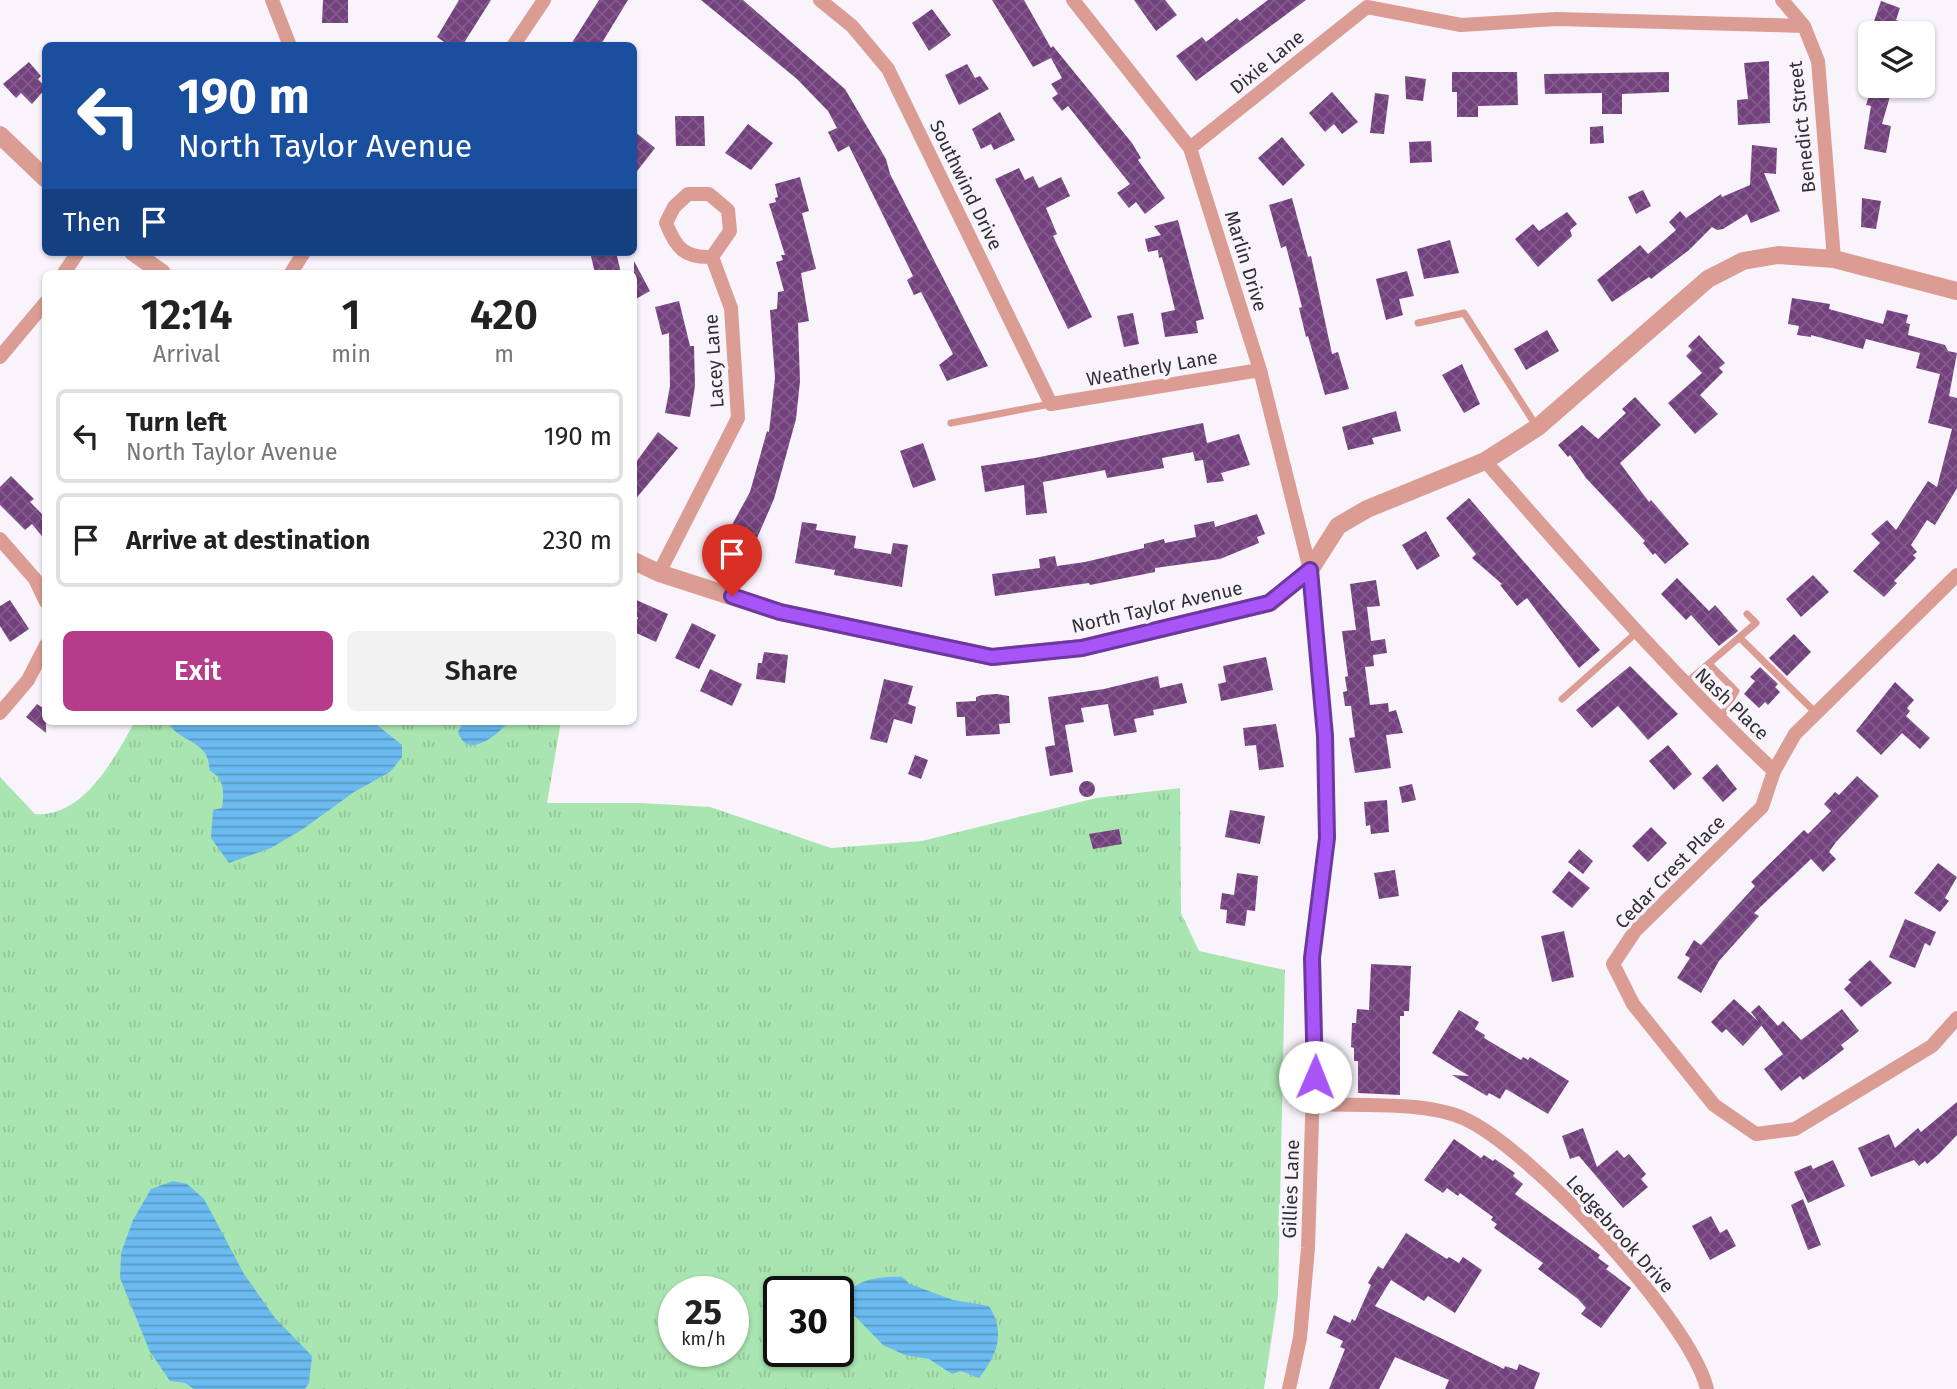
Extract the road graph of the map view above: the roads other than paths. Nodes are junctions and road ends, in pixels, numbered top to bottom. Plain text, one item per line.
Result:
1 (272, 0) edge
2 (544, 0) edge
3 (820, 0) edge
4 (1073, 0) edge
5 (1782, 0) edge
6 (1366, 4) edge
7 (1804, 26) junction
8 (288, 42) edge
9 (516, 42) edge
10 (0, 135) edge
11 (1191, 148) junction
12 (42, 175) edge
13 (139, 256) edge
14 (712, 257) junction
15 (1834, 259) junction
16 (158, 270) edge
17 (1957, 291) edge
18 (42, 307) edge
19 (1418, 323) dead end
20 (0, 357) edge
21 (1260, 369) junction
22 (1051, 404) junction
23 (951, 424) dead end
24 (1538, 427) junction
25 (1485, 461) junction
26 (0, 539) edge
27 (637, 562) edge
28 (1310, 570) junction
29 (659, 573) junction
30 (1957, 575) edge
31 (42, 594) edge
32 (1747, 614) dead end
33 (1636, 633) junction
34 (1740, 638) junction
35 (42, 653) edge
36 (1710, 664) junction
37 (1685, 685) junction
38 (1562, 699) dead end
39 (0, 713) edge
40 (1816, 713) junction
41 (1719, 720) junction
42 (1774, 771) junction
43 (1957, 1018) edge
44 (1314, 1104) junction
45 (1289, 1389) edge
46 (1707, 1389) edge

1 - 8 street
2 - 9 street
3 - 22 street, Southwind Drive
4 - 11 street, Marlin Drive
5 - 7 street, Benedict Street
6 - 7 street
6 - 11 street, Dixie Lane
7 - 15 street, Benedict Street
10 - 12 street
11 - 21 street, Marlin Drive
13 - 16 street
14 - 14 street
14 - 29 street, Lacey Lane
15 - 17 street, North Taylor Avenue
15 - 24 street, North Taylor Avenue
18 - 20 street
19 - 24 lane
21 - 22 street, Weatherly Lane
21 - 28 street, Marlin Drive
22 - 23 lane
24 - 25 street, North Taylor Avenue
25 - 28 street, North Taylor Avenue
25 - 33 street, Nash Place
26 - 31 street
27 - 29 street, North Taylor Avenue
28 - 29 street, North Taylor Avenue
28 - 44 street, Gillies Lane
30 - 40 street, Nash Place
32 - 34 lane
33 - 37 street, Nash Place
33 - 38 lane
34 - 36 lane
34 - 40 lane
35 - 39 street
36 - 37 lane
36 - 41 lane
37 - 41 street, Nash Place
40 - 42 street, Nash Place
41 - 42 street, Nash Place
42 - 43 street, Cedar Crest Place
44 - 45 street, Gillies Lane
44 - 46 street, Ledgebrook Drive

